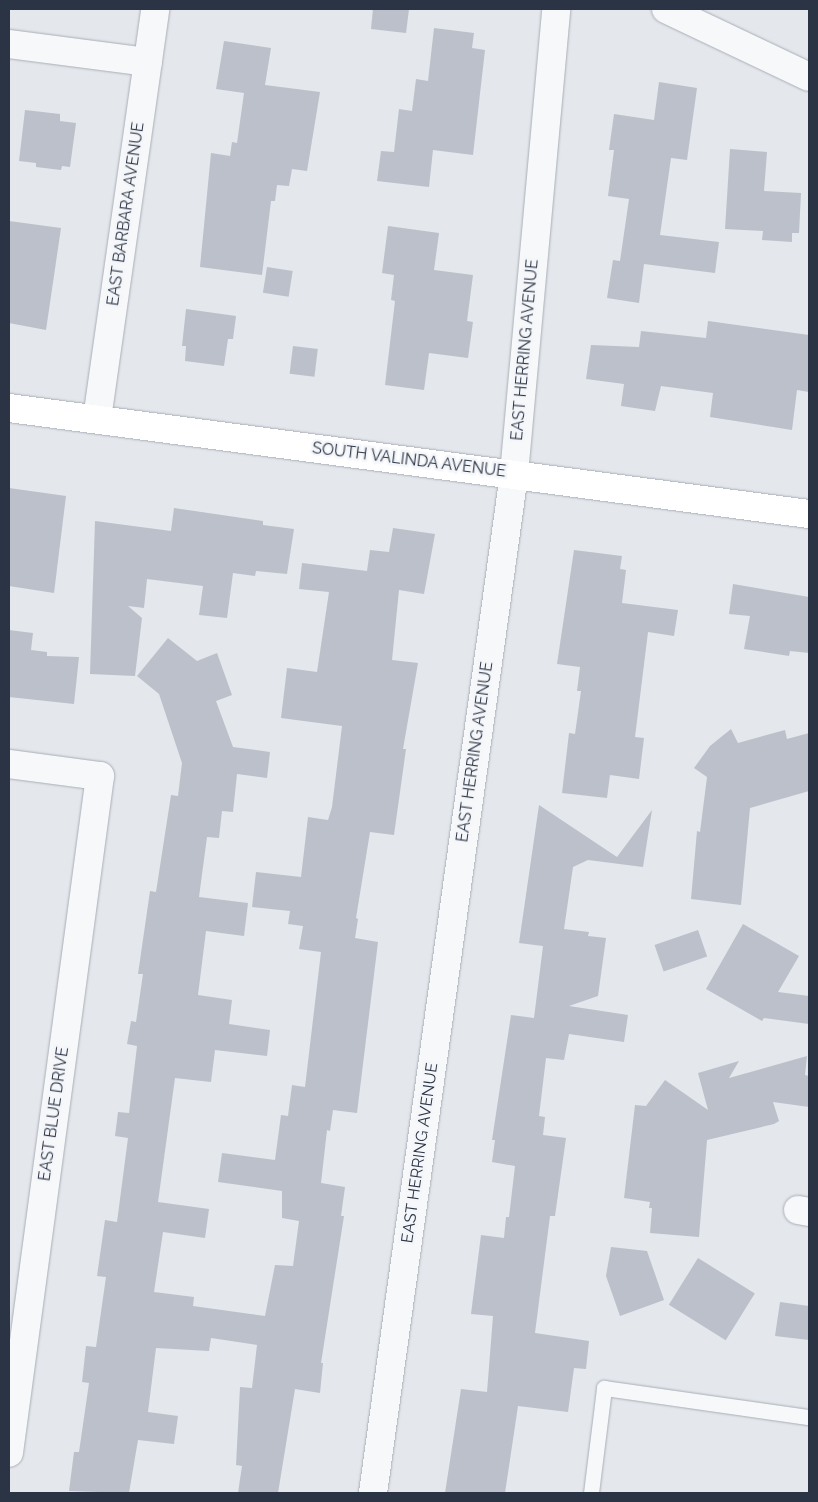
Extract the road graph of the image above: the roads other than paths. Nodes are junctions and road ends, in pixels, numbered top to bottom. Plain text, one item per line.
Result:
1 (155, 9) edge
2 (556, 9) edge
3 (666, 9) edge
4 (9, 44) edge
5 (148, 62) junction
6 (809, 77) edge
7 (9, 408) edge
8 (97, 419) junction
9 (514, 474) junction
10 (809, 514) edge
11 (9, 764) edge
12 (809, 1417) edge
13 (9, 1452) edge
14 (372, 1493) edge
15 (591, 1493) edge

1 - 5 street, EAST BARBARA AVENUE
2 - 9 street, EAST HERRING AVENUE
3 - 6 street
4 - 5 street
5 - 8 street, EAST BARBARA AVENUE
7 - 8 main road, SOUTH VALINDA AVENUE
8 - 9 main road, SOUTH VALINDA AVENUE
9 - 10 main road, SOUTH VALINDA AVENUE
9 - 14 street, EAST HERRING AVENUE
11 - 13 street, EAST BLUE DRIVE
12 - 15 lane

